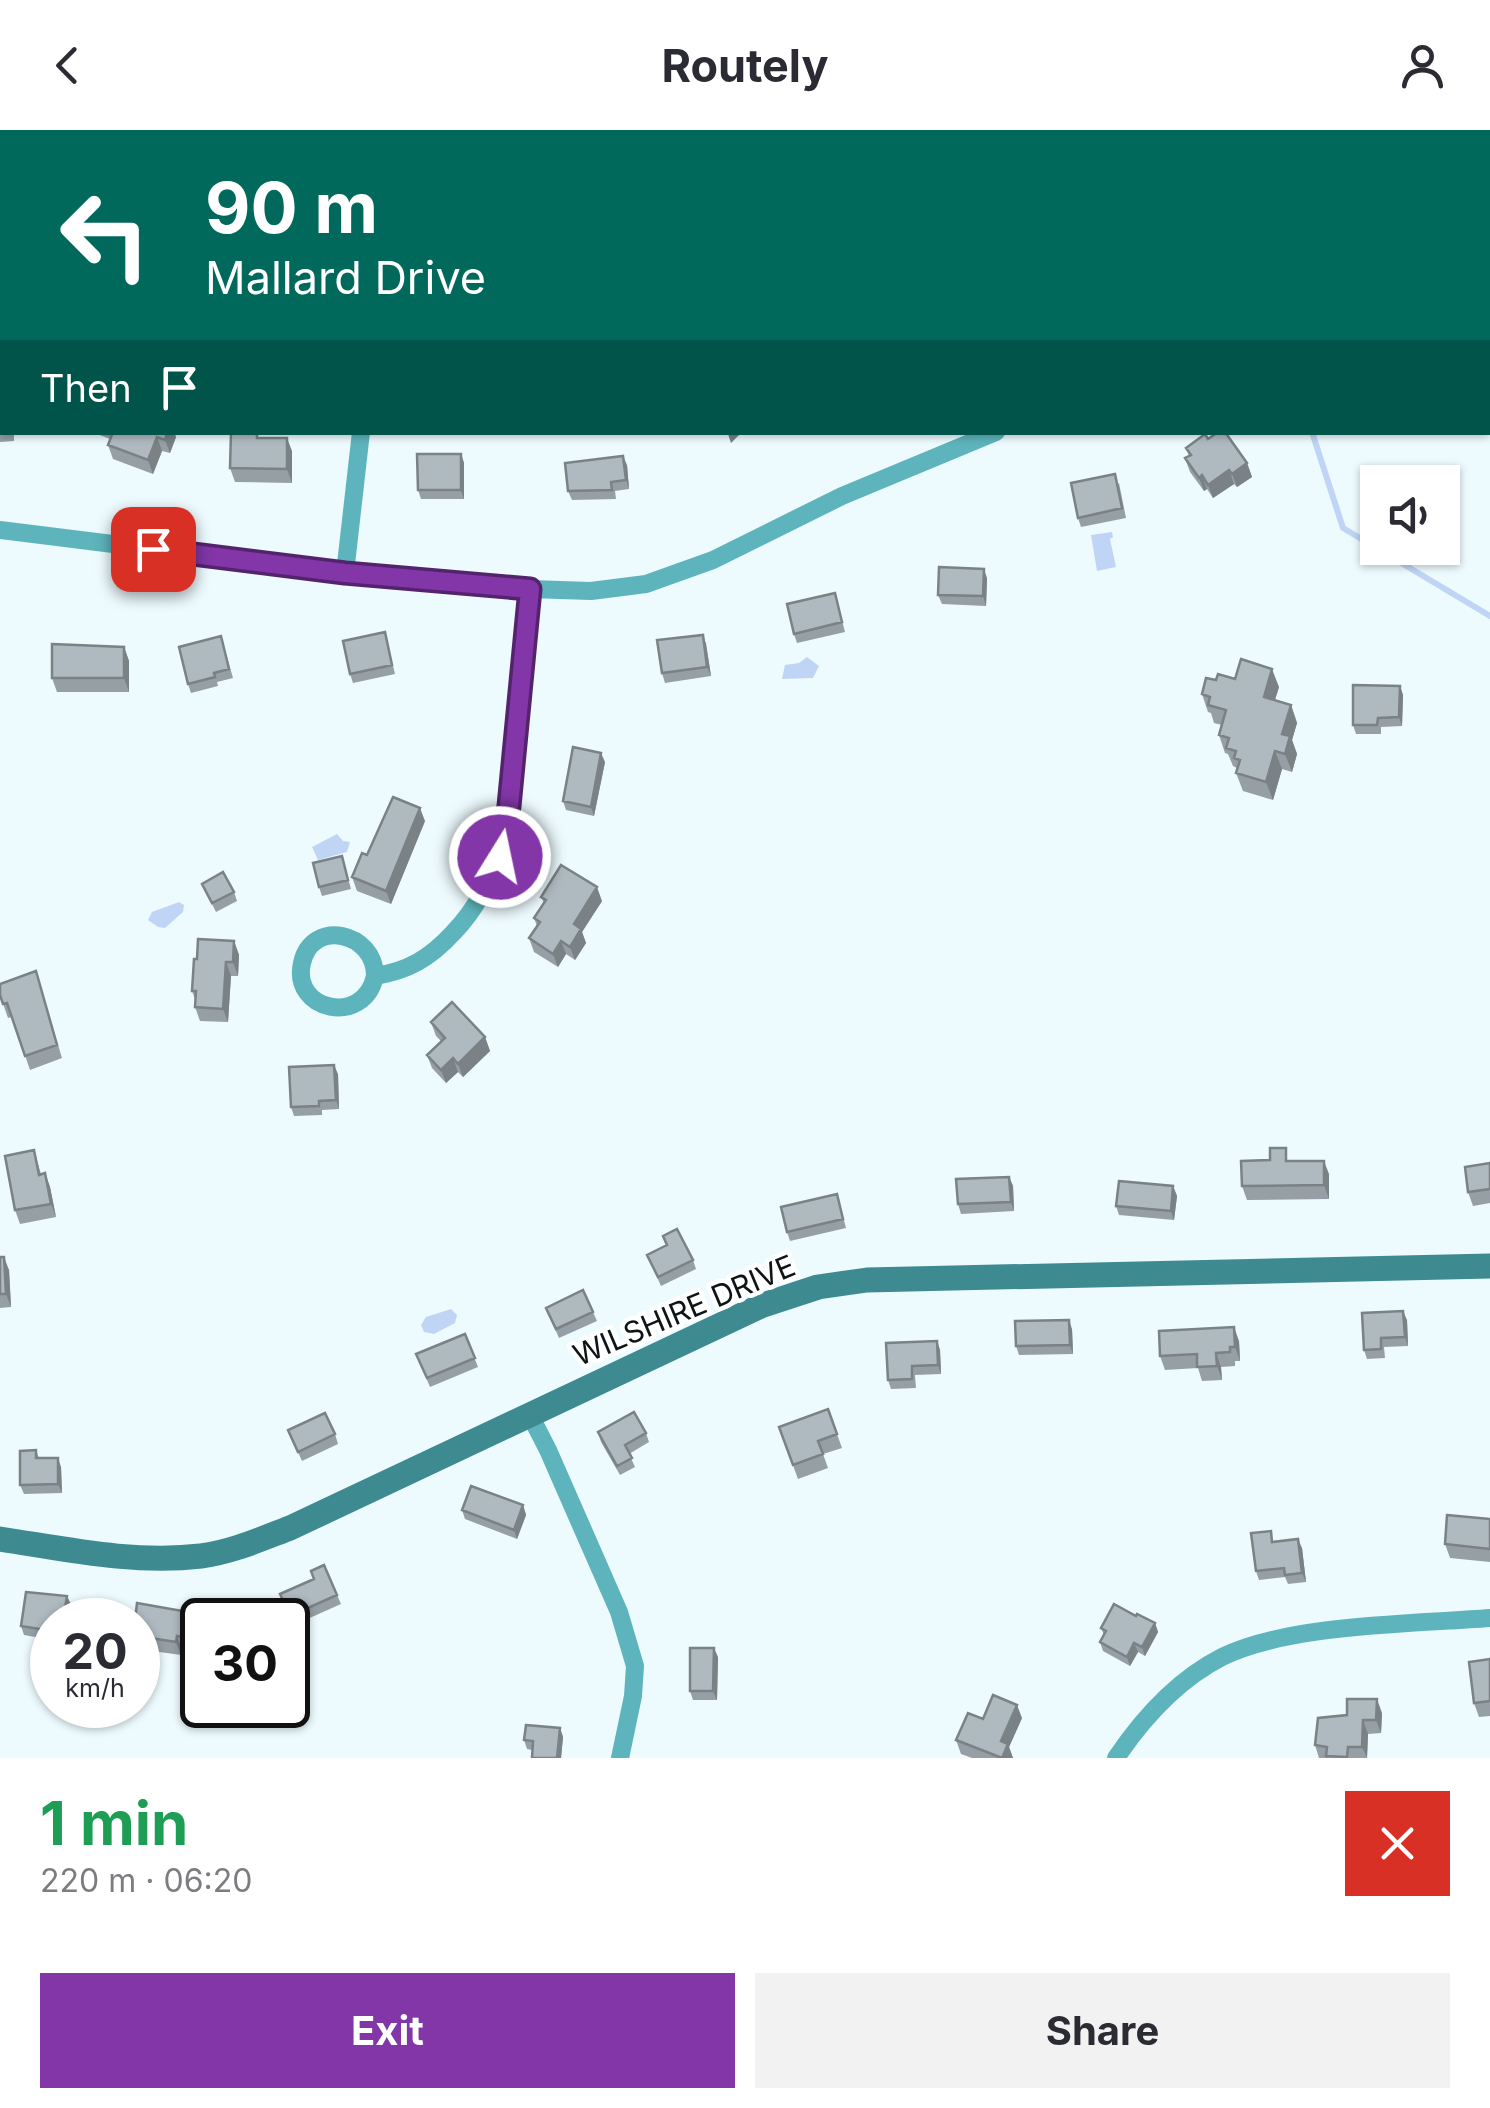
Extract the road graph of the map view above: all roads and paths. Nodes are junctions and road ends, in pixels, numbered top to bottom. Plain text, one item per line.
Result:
1 (362, 435) edge
2 (989, 435) edge
3 (0, 530) edge
4 (345, 573) junction
5 (530, 589) junction
6 (374, 976) junction
7 (1490, 1266) edge
8 (530, 1415) junction
9 (0, 1539) edge
10 (1490, 1618) edge
11 (620, 1758) edge
12 (1116, 1758) edge

1 - 4 street
2 - 5 street
3 - 4 street
4 - 5 street
5 - 6 street
6 - 6 street
7 - 8 street, WILSHIRE DRIVE
8 - 9 street, WILSHIRE DRIVE
8 - 11 street
10 - 12 street

